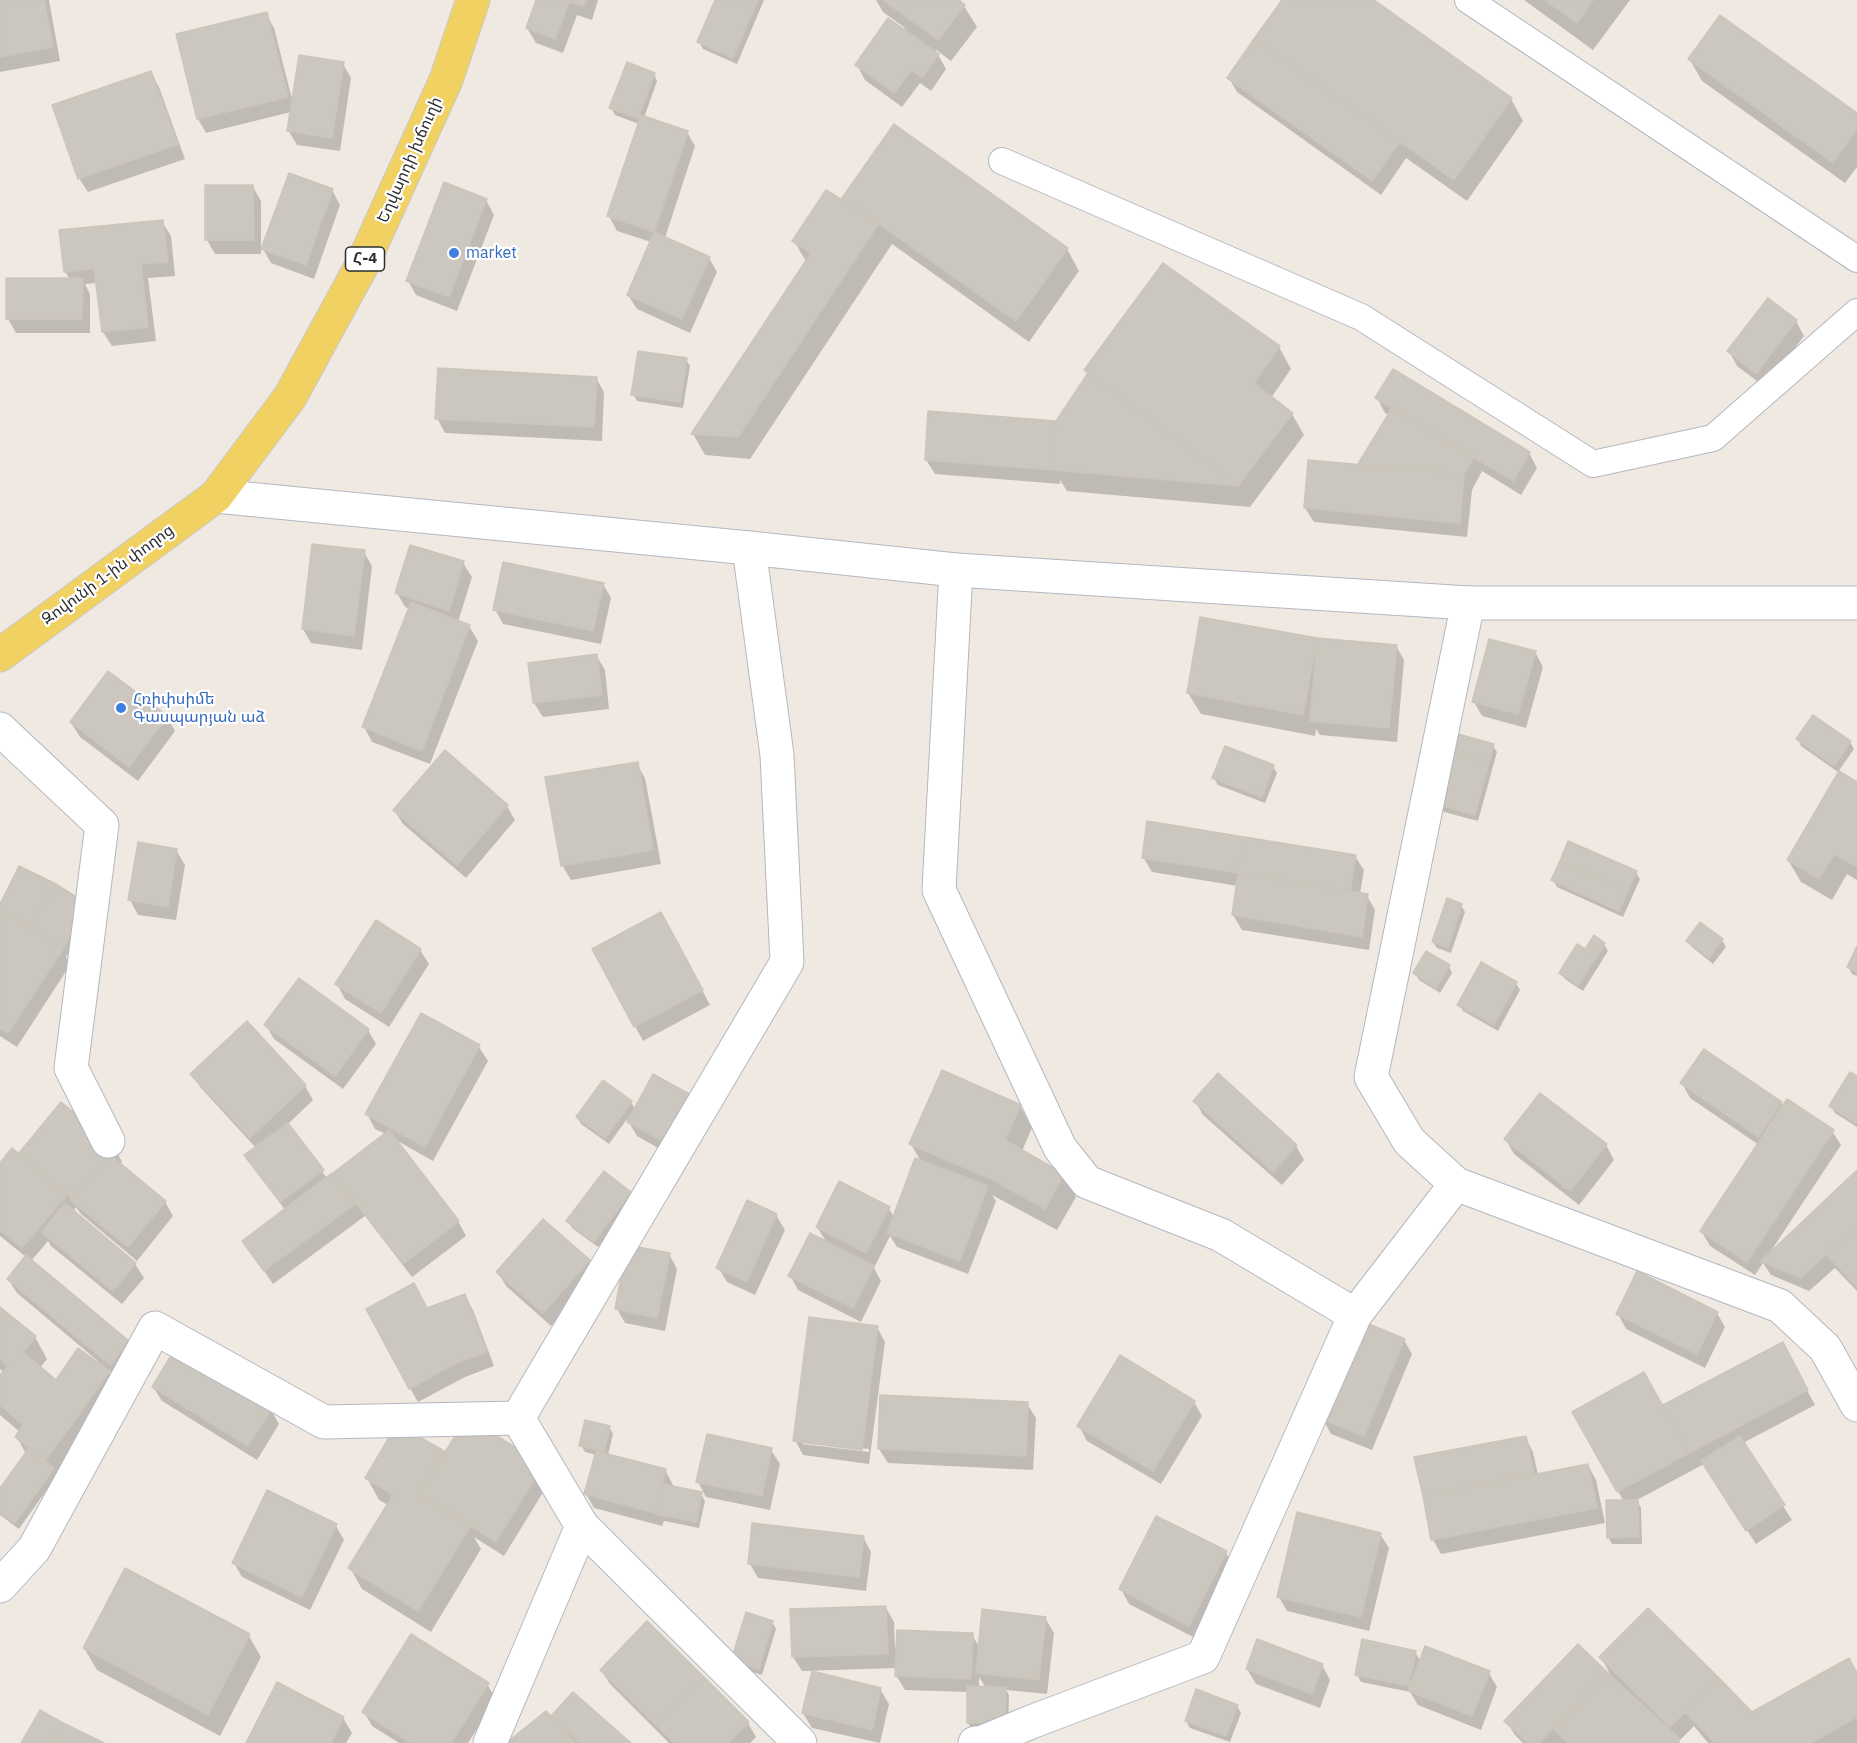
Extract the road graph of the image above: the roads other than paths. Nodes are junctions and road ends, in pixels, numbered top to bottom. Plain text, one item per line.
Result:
1 (473, 0) edge
2 (1468, 0) edge
3 (1002, 161) dead end
4 (1857, 259) edge
5 (1857, 312) edge
6 (216, 496) junction
7 (749, 548) junction
8 (956, 570) junction
9 (1468, 603) junction
10 (1857, 603) edge
11 (0, 655) edge
12 (0, 729) edge
13 (108, 1140) dead end
14 (1456, 1184) junction
15 (1355, 1315) junction
16 (1857, 1405) edge
17 (518, 1418) junction
18 (582, 1526) junction
19 (0, 1586) edge
20 (1035, 1732) edge
21 (490, 1743) edge
22 (800, 1743) edge
23 (975, 1743) edge

1 - 6 main road, Եղվարդի խճուղի / Հ-4
2 - 4 lane
3 - 5 lane
6 - 7 street
6 - 11 main road, Զովունի 1-ին փողոց / Հ-4
7 - 8 street
7 - 17 street
8 - 9 street
8 - 15 street
9 - 10 street
9 - 14 street
12 - 13 street
14 - 15 street
14 - 16 street
15 - 20 street
17 - 18 street
17 - 19 street
18 - 21 street
18 - 22 street
20 - 23 street

